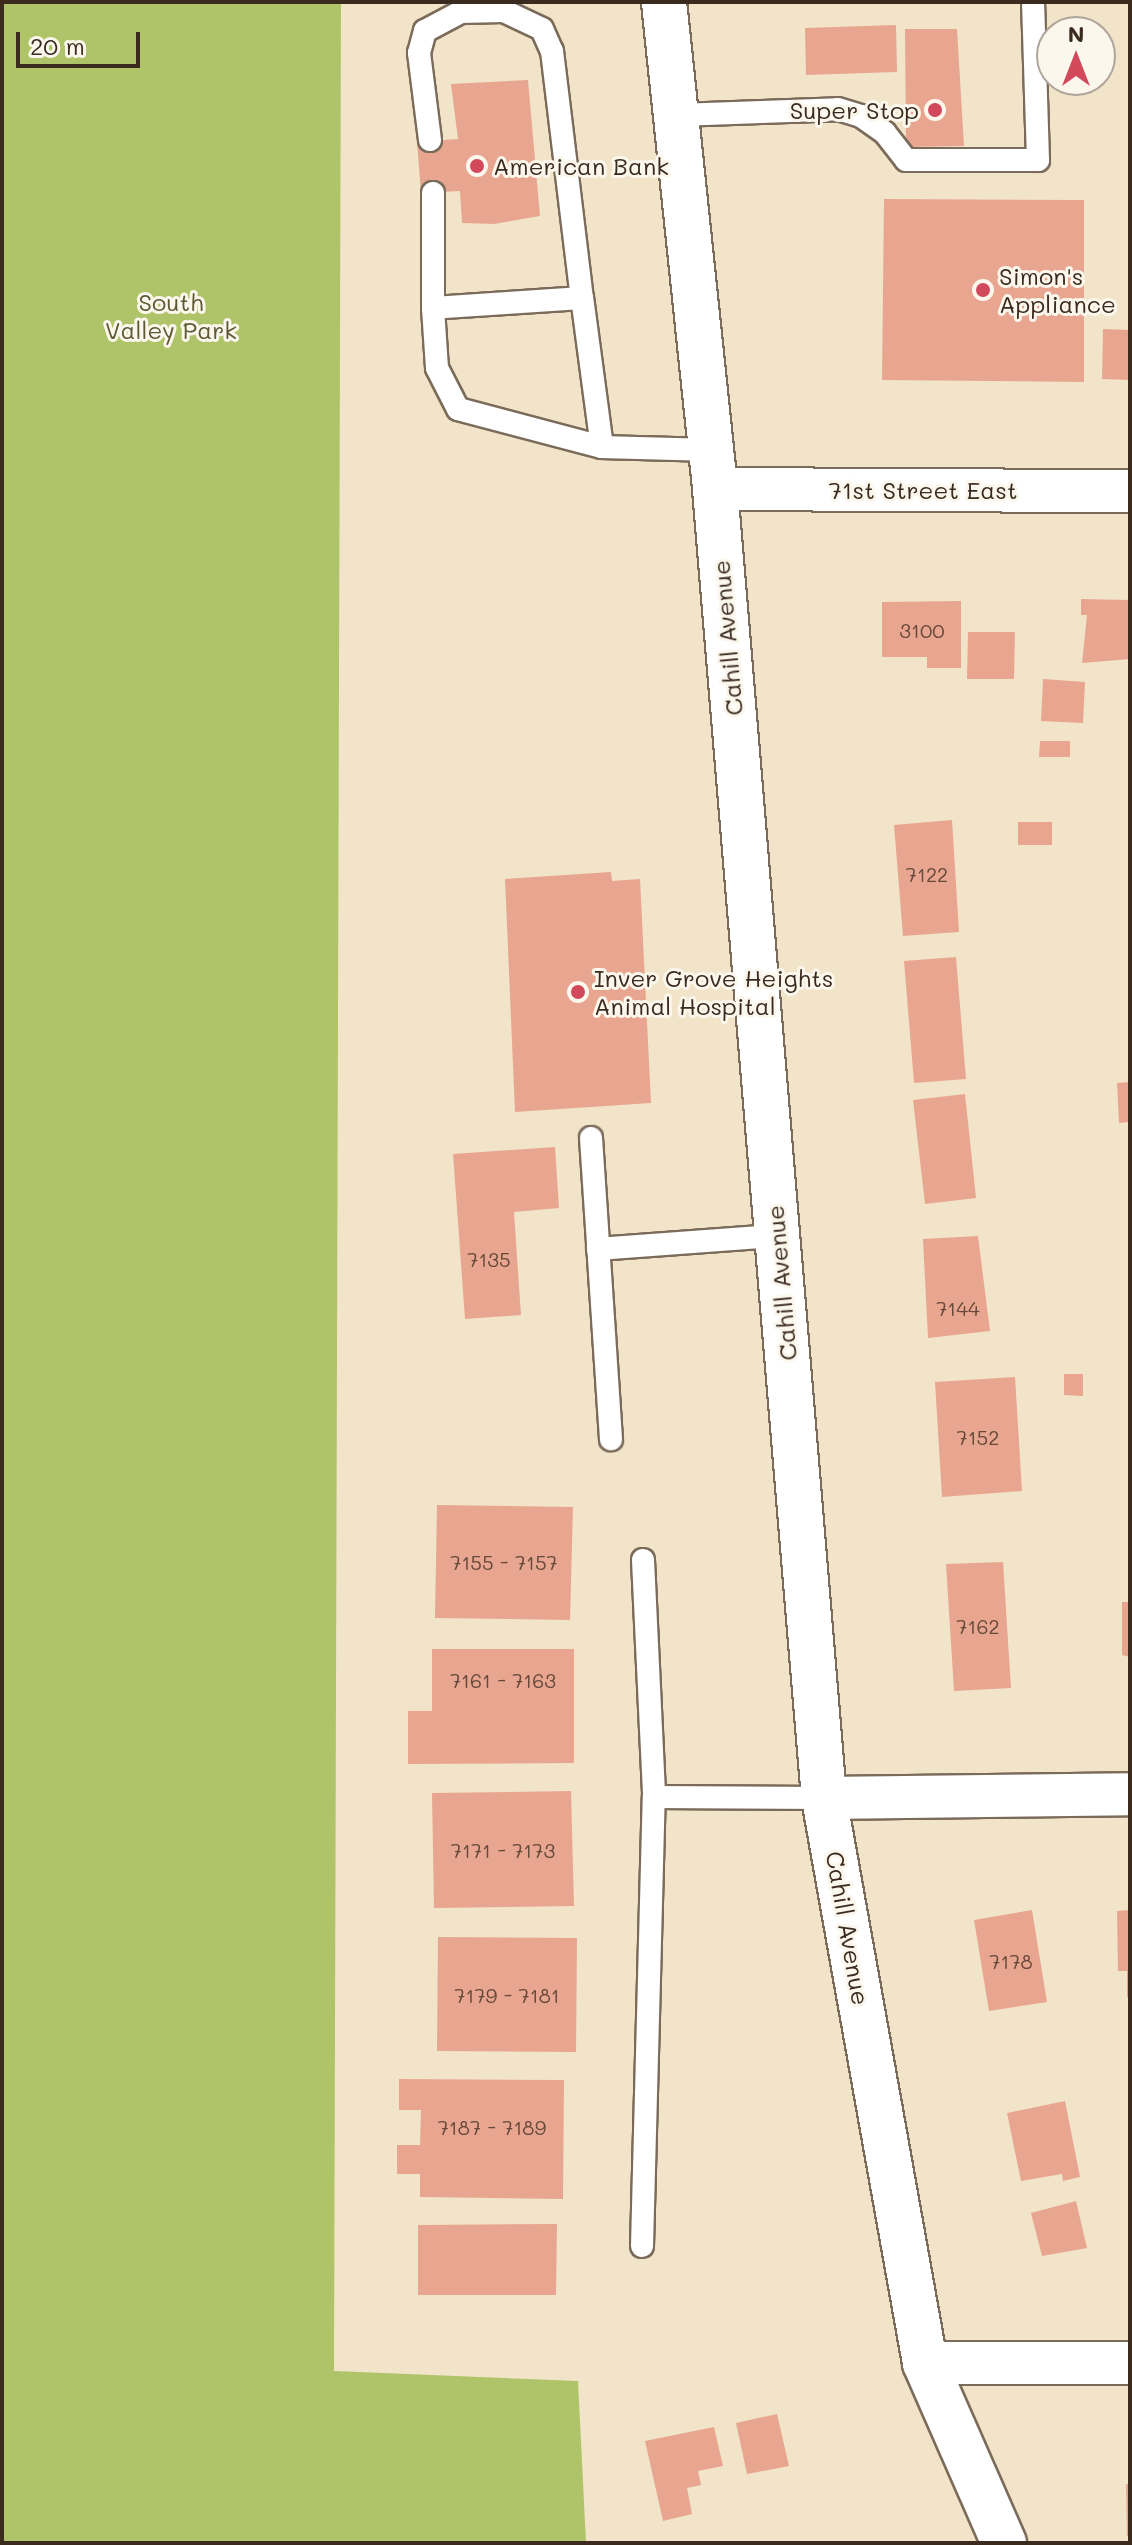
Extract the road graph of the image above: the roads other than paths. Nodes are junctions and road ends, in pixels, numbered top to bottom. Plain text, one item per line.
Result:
1 (664, 2) edge
2 (1033, 2) edge
3 (678, 115) junction
4 (430, 140) dead end
5 (433, 193) dead end
6 (582, 298) junction
7 (433, 308) junction
8 (602, 447) junction
9 (713, 470) junction
10 (1130, 491) edge
11 (591, 1138) dead end
12 (777, 1236) junction
13 (598, 1249) junction
14 (611, 1439) dead end
15 (643, 1560) dead end
16 (1130, 1794) edge
17 (654, 1797) junction
18 (824, 1798) junction
19 (642, 2246) dead end
20 (925, 2363) junction
21 (1130, 2363) edge
22 (1004, 2543) edge

1 - 3 street, Cahill Avenue
2 - 3 lane
3 - 9 street, Cahill Avenue
4 - 6 lane
5 - 7 lane
6 - 7 lane
6 - 8 lane
7 - 8 lane
8 - 9 lane
9 - 10 street, 71st Street East
9 - 12 street, Cahill Avenue
11 - 13 lane
12 - 13 lane
12 - 18 street, Cahill Avenue
13 - 14 lane
15 - 17 lane
16 - 18 street
17 - 18 lane
17 - 19 lane
18 - 20 street, Cahill Avenue
20 - 21 street
20 - 22 street, Cahill Avenue

